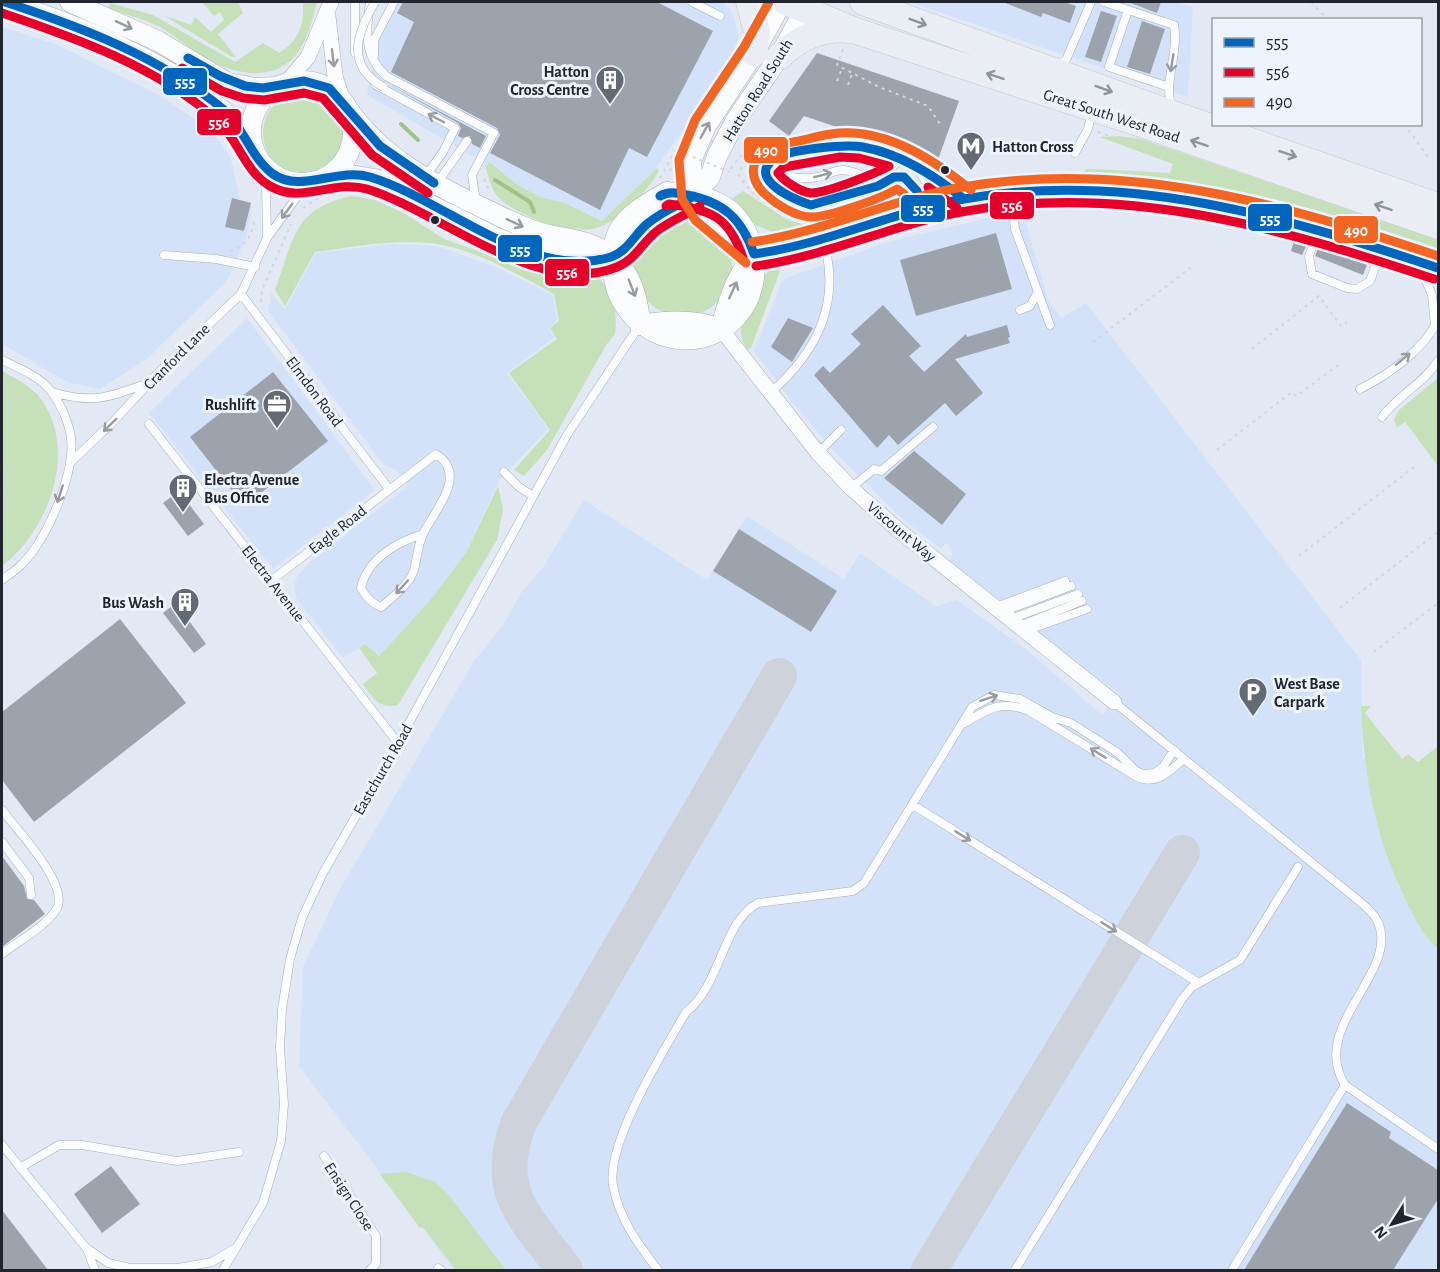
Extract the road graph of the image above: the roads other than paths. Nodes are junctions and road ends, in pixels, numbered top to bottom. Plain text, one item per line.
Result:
1 (5, 2) edge
2 (70, 2) edge
3 (355, 2) edge
4 (372, 2) edge
5 (394, 2) edge
6 (692, 2) edge
7 (749, 2) edge
8 (863, 2) edge
9 (1091, 2) edge
10 (1104, 2) edge
11 (330, 7) edge
12 (793, 8) edge
13 (1128, 10) junction
14 (720, 16) dead end
15 (850, 38) junction
16 (766, 55) junction
17 (1049, 70) junction
18 (388, 76) dead end
19 (281, 85) junction
20 (383, 87) dead end
21 (1169, 87) junction
22 (346, 105) junction
23 (1173, 114) junction
24 (1095, 120) junction
25 (466, 141) dead end
26 (1075, 153) dead end
27 (253, 157) junction
28 (903, 159) junction
29 (913, 162) junction
30 (767, 166) junction
31 (430, 181) junction
32 (307, 183) junction
33 (331, 183) junction
34 (1011, 192) junction
35 (694, 195) junction
36 (964, 199) junction
37 (486, 201) junction
38 (922, 205) junction
39 (1438, 206) edge
40 (1438, 226) edge
41 (1320, 228) junction
42 (267, 238) junction
43 (816, 244) junction
44 (1383, 249) junction
45 (754, 254) junction
46 (164, 255) dead end
47 (612, 257) junction
48 (1418, 261) junction
49 (255, 267) junction
50 (1438, 268) edge
51 (241, 294) junction
52 (1037, 294) junction
53 (1020, 310) dead end
54 (1437, 324) edge
55 (639, 325) junction
56 (1050, 326) dead end
57 (721, 329) junction
58 (2, 360) edge
59 (1438, 362) edge
60 (147, 384) junction
61 (1360, 389) dead end
62 (52, 392) junction
63 (770, 393) junction
64 (1382, 417) dead end
65 (149, 424) dead end
66 (933, 427) dead end
67 (841, 430) dead end
68 (818, 453) junction
69 (70, 463) junction
70 (504, 472) dead end
71 (851, 488) junction
72 (388, 489) junction
73 (533, 496) junction
74 (423, 534) junction
75 (2, 580) edge
76 (272, 580) junction
77 (1068, 583) dead end
78 (1080, 597) dead end
79 (1087, 609) dead end
80 (1011, 619) junction
81 (1114, 702) joint
82 (964, 724) junction
83 (398, 743) junction
84 (1174, 750) junction
85 (1184, 759) junction
86 (913, 805) junction
87 (2, 810) edge
88 (2, 842) edge
89 (1298, 867) dead end
90 (31, 895) dead end
91 (2, 954) edge
92 (1199, 983) junction
93 (1345, 1085) junction
94 (2, 1145) edge
95 (1438, 1149) edge
96 (240, 1152) dead end
97 (324, 1156) dead end
98 (20, 1168) junction
99 (87, 1249) junction
100 (234, 1249) junction
101 (123, 1269) edge
102 (180, 1269) edge
103 (95, 1270) edge
104 (222, 1270) edge
105 (370, 1270) edge
106 (658, 1270) edge
107 (1015, 1270) edge
108 (1232, 1270) edge

1 - 27 street
2 -> 19 street
31 -> 3 lane
4 - 20 lane, bridge
4 - 37 lane, bridge
5 - 18 lane
6 - 14 lane
7 - 16 highway
8 -> 17 highway, Great South West Road
9 - 17 lane
10 - 13 lane
11 - 19 street
11 -> 22 street
12 - 15 highway, Great South West Road
12 - 16 street, Hatton Road South
13 -> 21 lane
13 - 21 lane
15 - 16 highway
24 -> 15 highway, Great South West Road
16 - 35 street, Hatton Road South
17 -> 23 highway, Great South West Road
19 - 22 street
19 - 27 street
21 - 23 lane
22 - 31 street
22 - 33 street
23 -> 39 highway, Great South West Road
24 - 26 lane
40 -> 24 highway, Great South West Road
25 - 31 lane
27 - 32 street
27 - 42 lane, Cranford Lane
28 - 29 lane
28 - 30 lane
30 -> 28 lane
29 - 36 lane
29 - 38 lane
30 - 38 lane
31 - 37 street
32 - 33 street
32 -> 42 lane, Cranford Lane
33 - 47 street
34 - 36 street
34 - 41 street
34 - 52 lane
35 - 45 street
35 - 47 street
36 - 38 street
37 -> 47 street
38 - 43 street
41 - 44 street
41 - 44 lane
42 - 49 lane, Cranford Lane
43 - 45 street
43 - 63 lane
44 - 48 street
45 - 57 street
46 - 49 lane
47 - 55 street
48 - 50 street
48 - 54 lane
49 - 51 lane, Cranford Lane
51 - 60 lane, Cranford Lane
51 - 72 lane, Elmdon Road
52 - 53 lane
52 - 56 lane
61 -> 54 lane
55 - 57 street
55 - 73 lane, Eastchurch Road
57 - 63 street, Viscount Way
58 - 62 lane
59 - 64 lane
60 - 62 lane
60 -> 69 lane, Cranford Lane
62 - 69 lane
63 - 68 street, Viscount Way
65 - 76 lane, Electra Avenue
66 - 71 lane
67 - 68 lane
68 - 71 street, Viscount Way
69 -> 75 lane
70 - 73 lane
71 - 80 street, Viscount Way
72 - 74 lane, Eagle Road
72 - 76 lane, Eagle Road
73 - 83 lane, Eastchurch Road
74 -> 74 lane
76 - 83 lane, Electra Avenue
77 - 80 lane
78 - 80 lane
79 - 80 lane
80 - 81 street, Viscount Way
81 - 84 lane
82 -> 84 lane
85 -> 82 lane
82 - 86 lane
83 - 100 lane, Eastchurch Road
84 - 85 lane
85 - 93 lane
86 -> 92 lane
86 - 106 lane
87 - 91 lane
88 - 90 lane
89 - 92 lane
92 - 107 lane
93 - 95 lane
93 - 108 lane
94 - 98 lane
96 - 98 lane
97 - 105 lane, Ensign Close
98 - 99 lane
99 - 101 lane
99 - 103 lane
100 - 102 lane, Eastchurch Road
100 - 104 lane, Eastchurch Road
101 - 102 lane, Eastchurch Road

